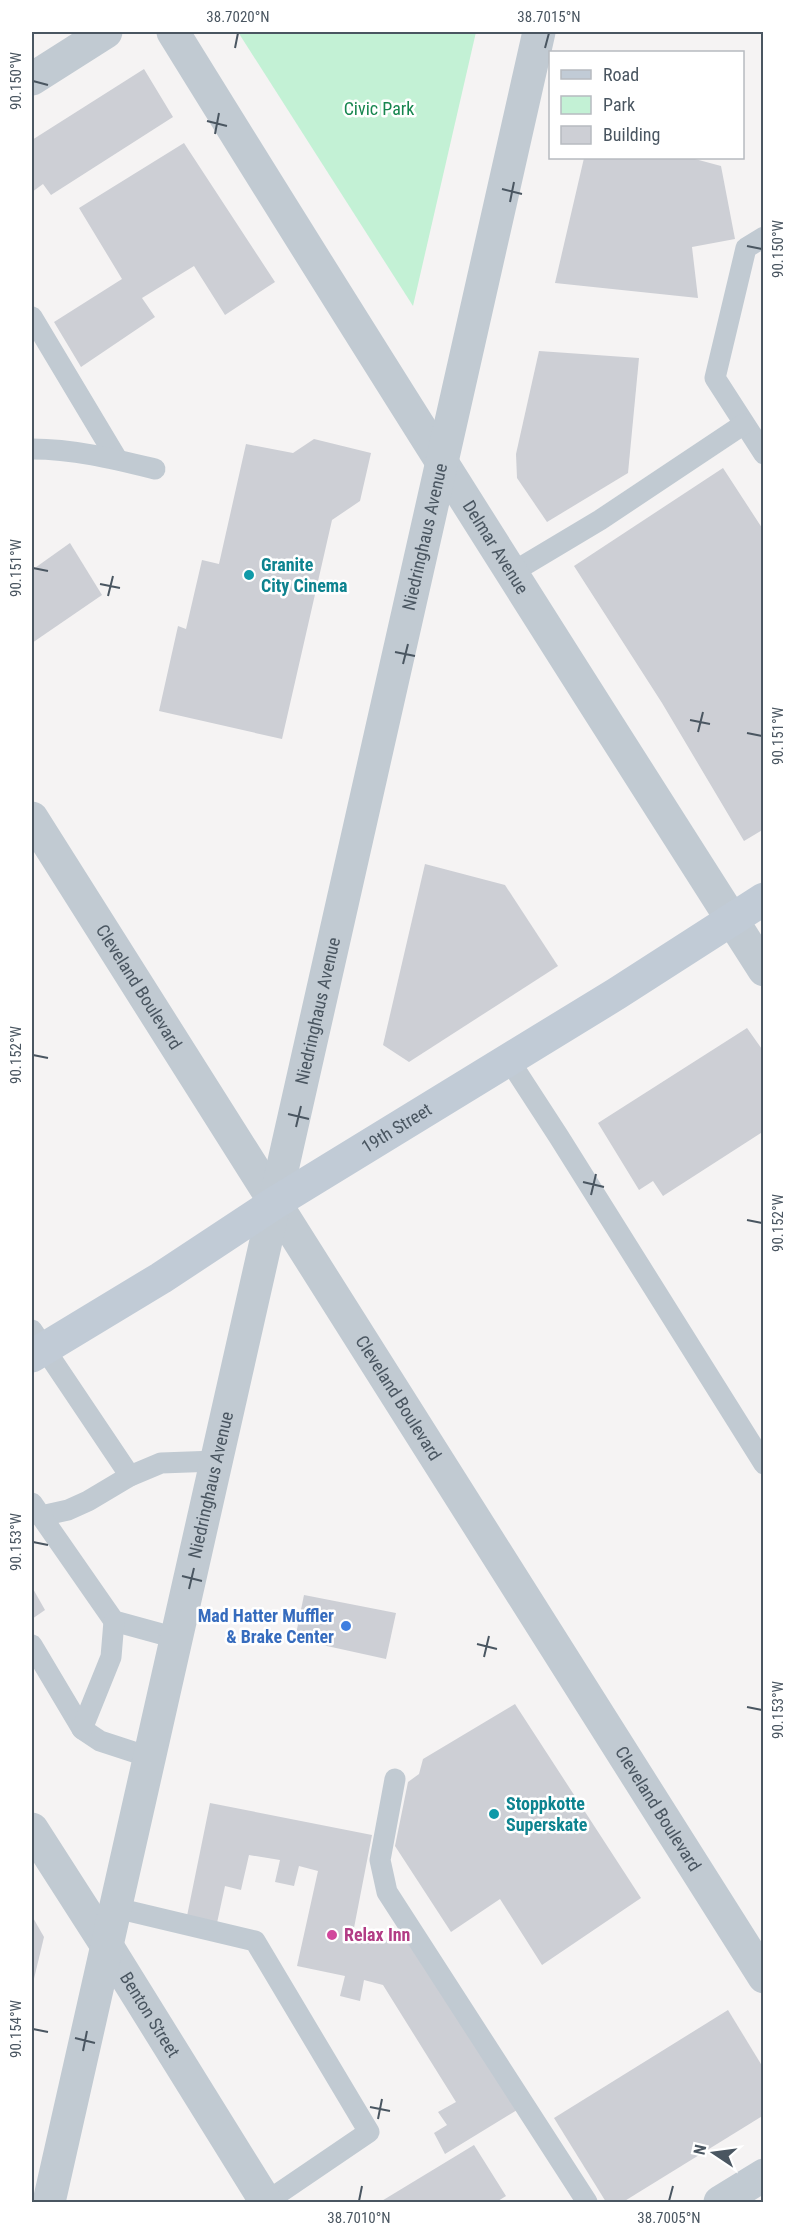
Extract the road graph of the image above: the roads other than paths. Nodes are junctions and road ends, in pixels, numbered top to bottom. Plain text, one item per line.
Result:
1 (106, 32) edge
2 (173, 32) edge
3 (539, 32) edge
4 (32, 79) edge
5 (764, 237) edge
6 (32, 317) edge
7 (744, 424) junction
8 (32, 448) edge
9 (764, 454) edge
10 (117, 459) junction
11 (442, 460) junction
12 (155, 469) dead end
13 (513, 572) junction
14 (32, 818) edge
15 (764, 899) edge
16 (731, 919) junction
17 (764, 970) edge
18 (508, 1060) junction
19 (273, 1203) junction
20 (36, 1345) edge
21 (216, 1461) junction
22 (764, 1464) edge
23 (130, 1476) junction
24 (36, 1509) edge
25 (114, 1621) junction
26 (176, 1638) junction
27 (32, 1645) edge
28 (82, 1730) junction
29 (149, 1757) junction
30 (395, 1779) dead end
31 (32, 1829) edge
32 (116, 1908) junction
33 (107, 1946) junction
34 (764, 1977) edge
35 (764, 2175) edge
36 (49, 2202) edge
37 (266, 2202) edge
38 (587, 2202) edge
39 (720, 2202) edge

1 - 4 street
2 - 11 street, Delmar Avenue
3 - 11 street, Niedringhaus Avenue
5 - 7 lane
6 - 10 lane
7 - 9 lane
7 - 13 lane
8 - 10 lane
10 - 12 lane
11 - 13 street, Delmar Avenue
11 - 19 street, Niedringhaus Avenue
13 - 16 street, Delmar Avenue
14 - 19 street, Cleveland Boulevard
15 - 16 main road, 19th Street
16 - 17 street, Delmar Avenue
16 - 18 main road, 19th Street
18 - 19 main road, 19th Street
18 - 22 lane
19 - 20 main road, 19th Street
19 - 21 street, Niedringhaus Avenue
19 - 34 street, Cleveland Boulevard
20 - 23 lane
21 - 23 lane
21 - 26 street, Niedringhaus Avenue
23 - 24 lane
24 - 25 lane
25 - 26 lane
25 - 28 lane
26 - 29 street, Niedringhaus Avenue
27 - 28 lane
28 - 29 lane
29 - 32 street, Niedringhaus Avenue
30 - 38 lane
31 - 33 street, Benton Street
32 - 33 street, Niedringhaus Avenue
32 - 37 lane
33 - 36 street, Niedringhaus Avenue
33 - 37 street, Benton Street
35 - 39 street

